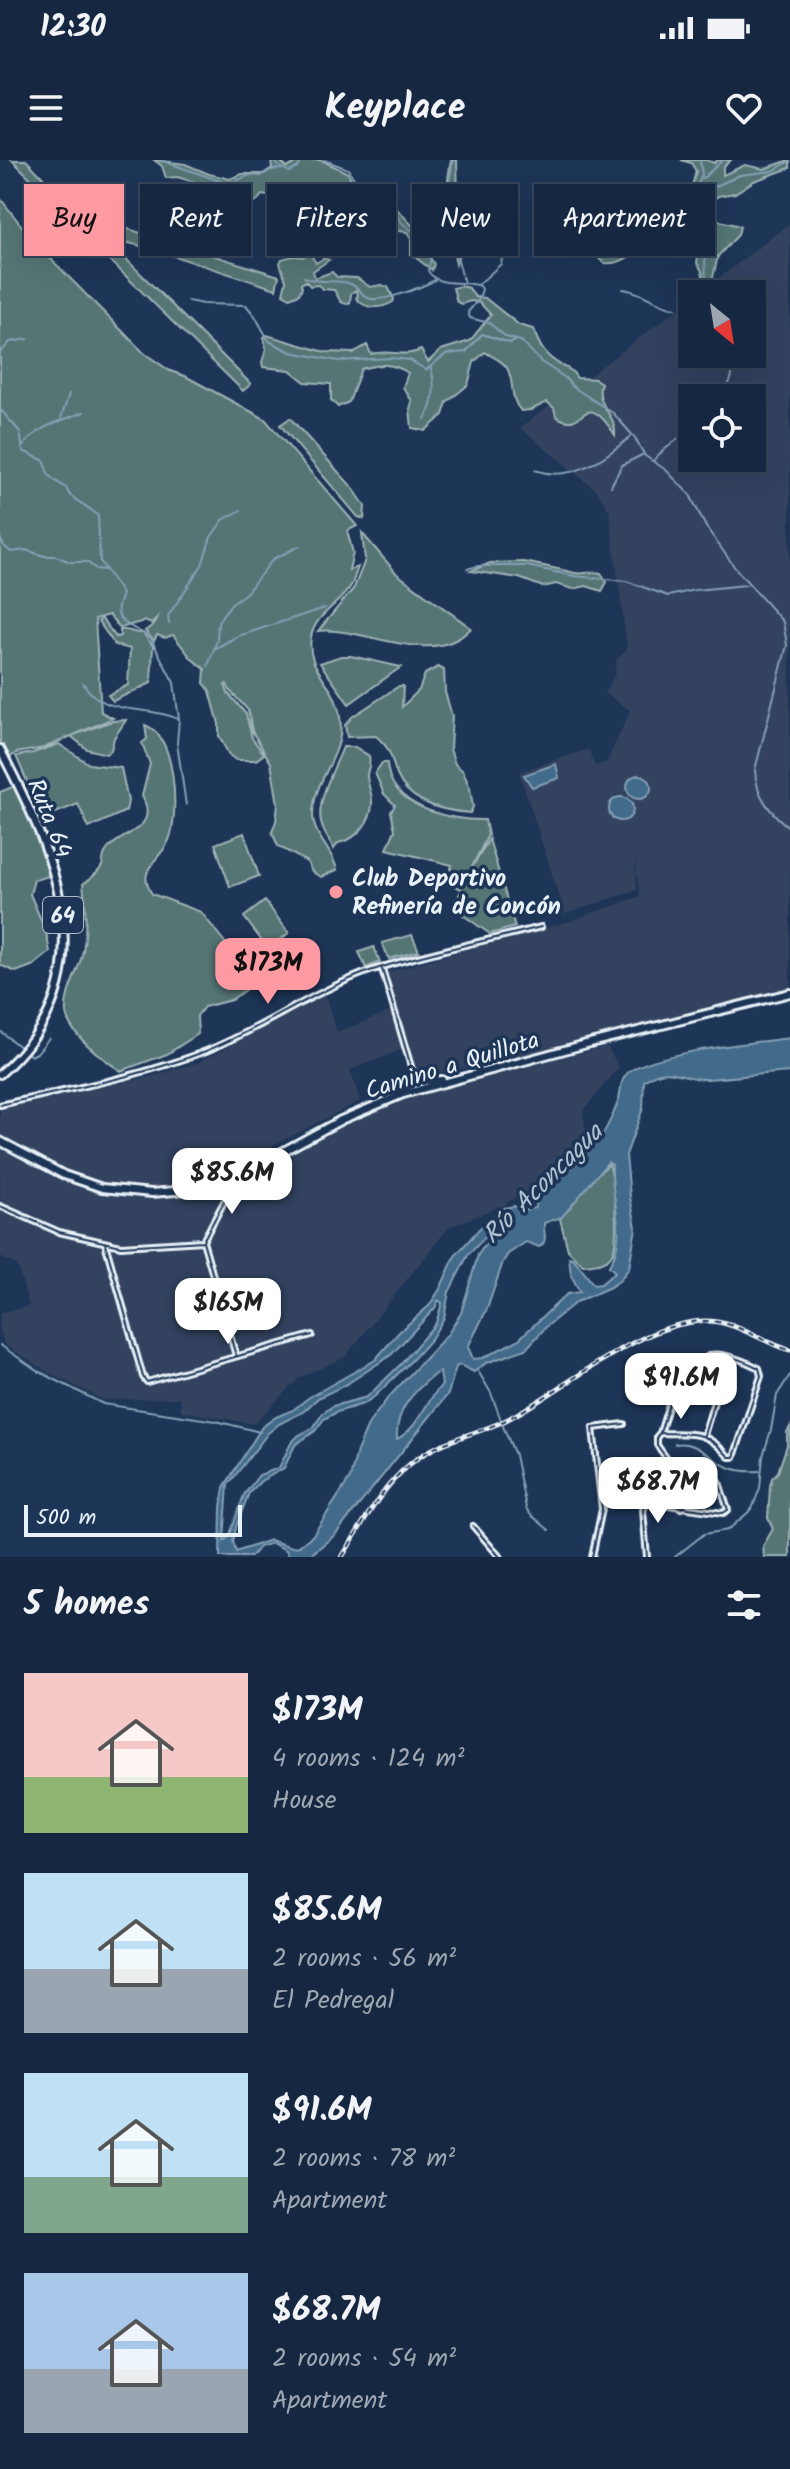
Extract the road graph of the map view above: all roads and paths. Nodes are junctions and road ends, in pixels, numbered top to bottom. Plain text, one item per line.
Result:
1 (0, 749) edge
2 (541, 927) dead end
3 (382, 967) junction
4 (790, 993) edge
5 (573, 1048) junction
6 (413, 1073) junction
7 (0, 1074) edge
8 (442, 1080) junction
9 (420, 1088) junction
10 (397, 1092) junction
11 (0, 1105) edge
12 (1, 1142) edge
13 (226, 1178) junction
14 (0, 1206) edge
15 (203, 1241) junction
16 (105, 1243) junction
17 (312, 1335) dead end
18 (236, 1357) junction
19 (695, 1392) dead end
20 (624, 1424) dead end
21 (660, 1433) junction
22 (704, 1435) junction
23 (708, 1470) dead end
24 (681, 1508) junction
25 (473, 1526) dead end
26 (500, 1557) edge
27 (592, 1557) edge
28 (647, 1557) edge

1 - 7 main road, Ruta 64 / 64
2 - 3 street
3 - 6 street
3 - 11 street
4 - 5 main road, Camino a Quillota
5 - 8 main road, Camino a Quillota
5 - 9 main road, Camino a Quillota
6 - 8 main road
6 - 9 street
6 - 10 main road
8 - 9 main road, Camino a Quillota
9 - 10 main road, Camino a Quillota
9 - 13 main road, Camino a Quillota
10 - 13 main road, Camino a Quillota
12 - 13 main road, Camino a Quillota
13 - 15 street
14 - 16 street
15 - 16 street
15 - 18 street
16 - 18 street
17 - 18 street
19 - 21 street
20 - 27 street
21 - 22 street
21 - 24 street
22 - 22 street
23 - 24 street
24 - 28 street
25 - 26 street

